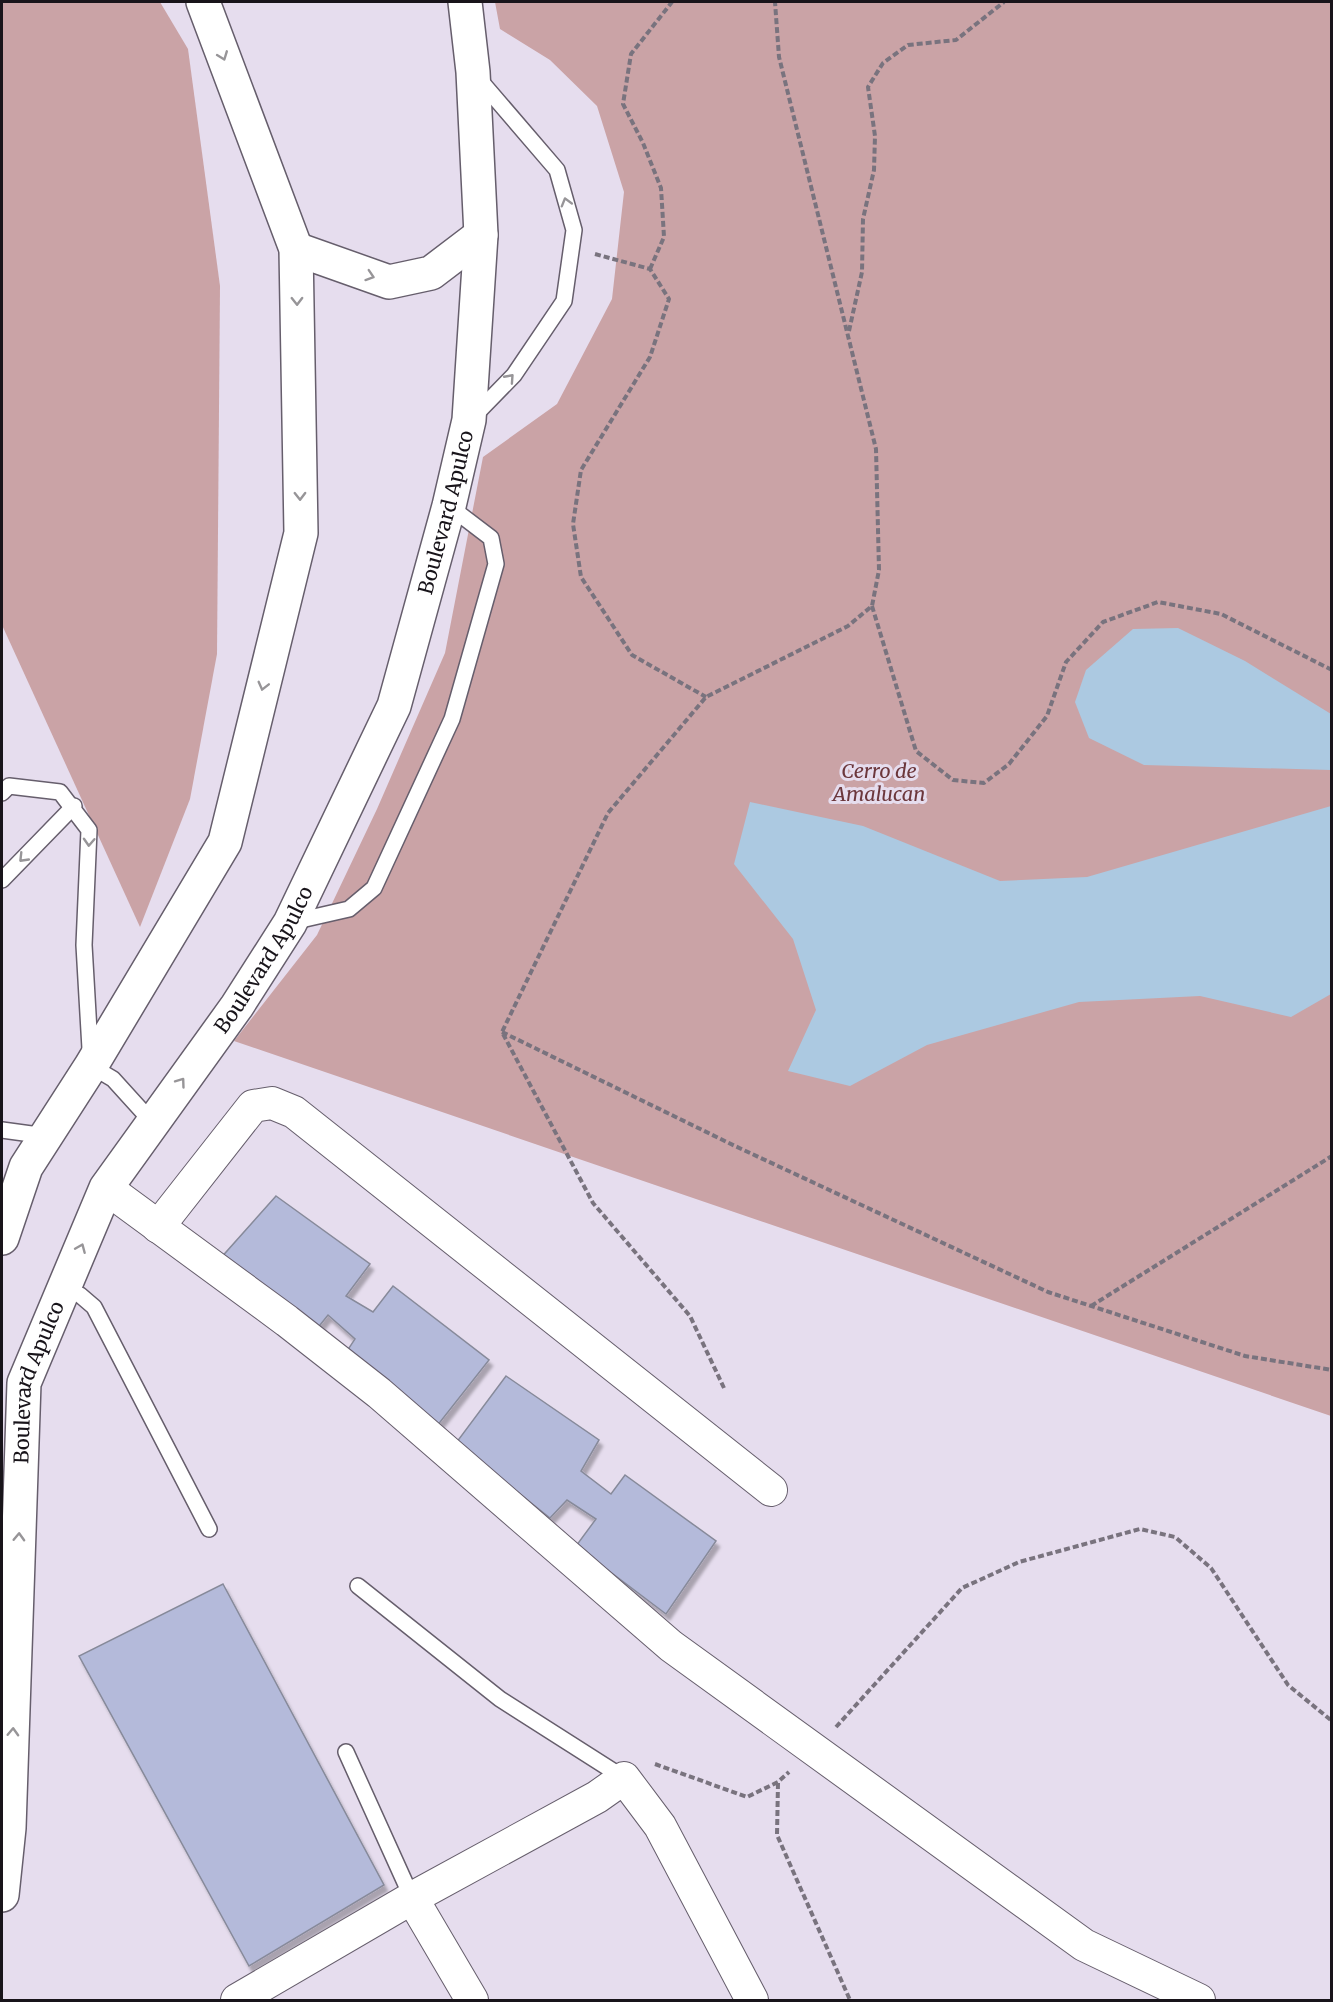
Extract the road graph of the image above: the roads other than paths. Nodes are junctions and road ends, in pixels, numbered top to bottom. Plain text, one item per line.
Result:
1 (203, 2) edge
2 (465, 2) edge
3 (473, 72) junction
4 (481, 235) junction
5 (296, 249) junction
6 (469, 420) junction
7 (449, 506) junction
8 (2, 793) edge
9 (74, 807) junction
10 (2, 880) edge
11 (290, 923) junction
12 (91, 1066) junction
13 (152, 1122) junction
14 (2, 1130) edge
15 (46, 1136) junction
16 (106, 1188) junction
17 (158, 1227) junction
18 (2, 1239) edge
19 (63, 1289) junction
20 (771, 1491) dead end
21 (209, 1529) dead end
22 (358, 1586) dead end
23 (346, 1752) dead end
24 (624, 1778) junction
25 (2, 1894) edge
26 (412, 1898) junction
27 (237, 2001) edge
28 (472, 2001) edge
29 (752, 2001) edge
30 (1199, 2001) edge

1 -> 5 street
2 - 3 street, Boulevard Apulco
3 - 4 street, Boulevard Apulco
6 -> 3 lane
5 -> 4 street
4 - 6 street, Boulevard Apulco
5 -> 12 street
6 - 7 street, Boulevard Apulco
7 - 11 street, Boulevard Apulco
7 - 11 lane
8 - 9 lane
9 -> 10 lane
9 -> 12 lane
13 -> 11 street, Boulevard Apulco
12 - 13 lane
12 - 15 street
13 - 16 street, Boulevard Apulco
14 - 15 lane
15 - 18 street
16 - 17 street
19 -> 16 street, Boulevard Apulco
17 - 20 street
17 - 30 street
19 - 21 lane
25 -> 19 street, Boulevard Apulco
22 - 24 lane
23 - 26 lane
24 - 26 street
24 - 29 street
26 - 27 street
26 - 28 street

